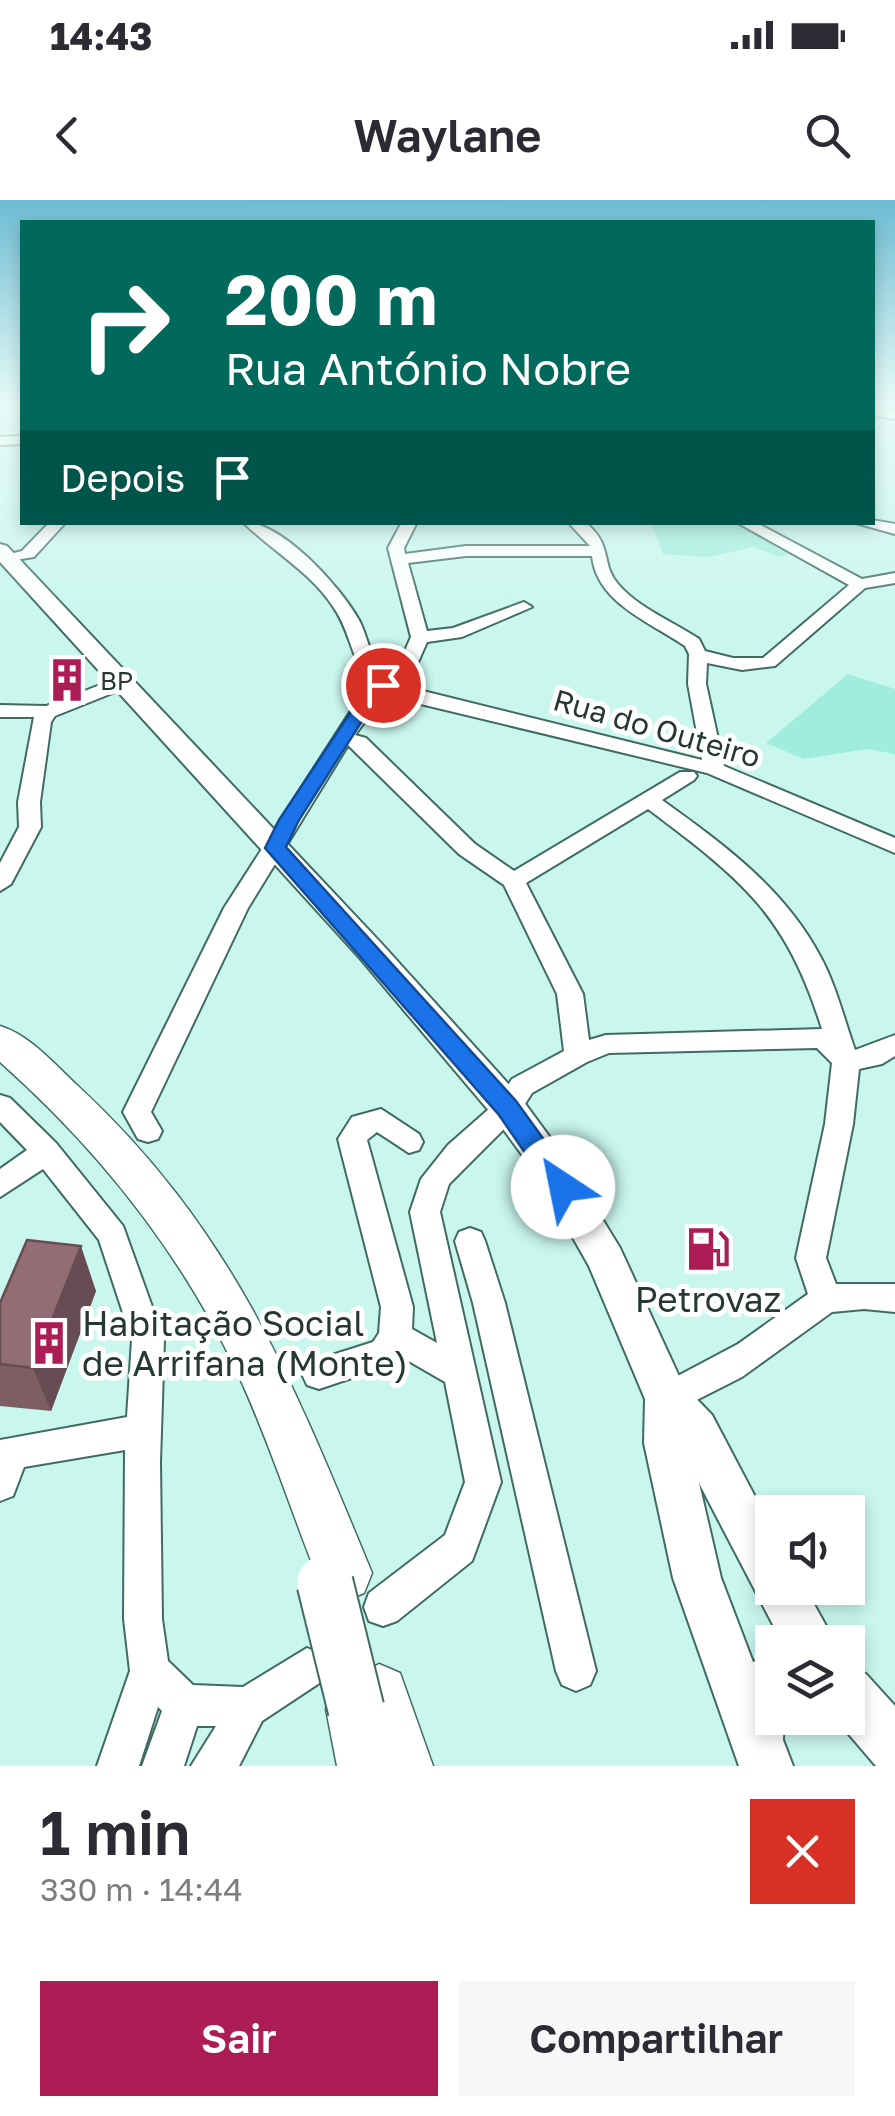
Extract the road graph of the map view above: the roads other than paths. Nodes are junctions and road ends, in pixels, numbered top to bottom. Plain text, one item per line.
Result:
1 (56, 525) edge
2 (254, 525) edge
3 (408, 525) edge
4 (579, 525) edge
5 (749, 525) edge
6 (601, 551) junction
7 (400, 559) junction
8 (4, 562) edge
9 (895, 578) edge
10 (860, 584) junction
11 (524, 606) dead end
12 (420, 638) junction
13 (698, 654) junction
14 (406, 667) junction
15 (122, 682) junction
16 (384, 684) junction
17 (0, 711) edge
18 (48, 712) junction
19 (345, 738) junction
20 (714, 768) junction
21 (687, 776) dead end
22 (648, 799) junction
23 (275, 833) junction
24 (895, 846) edge
25 (513, 882) junction
26 (0, 884) edge
27 (0, 1040) edge
28 (895, 1044) edge
29 (578, 1055) junction
30 (0, 1058) edge
31 (846, 1062) junction
32 (0, 1105) edge
33 (508, 1108) junction
34 (148, 1132) dead end
35 (409, 1142) dead end
36 (46, 1150) junction
37 (0, 1185) edge
38 (470, 1241) dead end
39 (895, 1298) edge
40 (826, 1299) junction
41 (489, 1303) junction
42 (446, 1312) junction
43 (394, 1336) junction
44 (459, 1373) junction
45 (319, 1374) dead end
46 (667, 1399) junction
47 (144, 1431) junction
48 (0, 1484) edge
49 (755, 1545) edge
50 (351, 1588) junction
51 (308, 1668) dead end
52 (150, 1670) junction
53 (576, 1671) dead end
54 (184, 1705) junction
55 (248, 1707) junction
56 (865, 1712) edge
57 (368, 1723) edge
58 (760, 1735) edge
59 (895, 1748) edge
60 (764, 1762) edge
61 (118, 1766) edge
62 (163, 1766) edge
63 (212, 1766) edge
64 (402, 1766) edge

1 - 8 street
2 - 16 street
3 - 7 street
4 - 6 street
5 - 10 street
6 - 7 street
6 - 13 street
7 - 12 street
8 - 15 main road
9 - 10 street
10 - 13 street
11 - 12 street
12 - 14 street
13 - 20 street
14 - 16 street
14 - 16 street
15 - 18 street
15 - 23 main road
16 - 19 street
16 - 20 street, Rua do Outeiro
17 - 18 street
18 - 26 street
19 - 23 street
19 - 25 street
20 - 24 street, Rua do Outeiro
21 - 22 street
22 - 25 street
22 - 31 street
23 - 33 main road
23 - 34 street
25 - 29 street
27 - 50 highway
28 - 31 street
29 - 31 street
29 - 33 street
30 - 50 highway
31 - 40 street
32 - 36 street
33 - 42 street
33 - 46 main road
35 - 43 street
36 - 37 street
36 - 47 street
38 - 41 street
39 - 40 street
40 - 46 street
41 - 42 street
41 - 53 street
42 - 44 street
43 - 44 street
43 - 45 street
44 - 50 street
46 - 49 main road
46 - 60 main road
47 - 48 street
47 - 52 street
50 - 57 highway, bridge
51 - 55 street
52 - 54 street
52 - 61 street
54 - 55 street
54 - 62 street
55 - 63 street
56 - 59 main road
57 - 64 highway
58 - 60 main road

